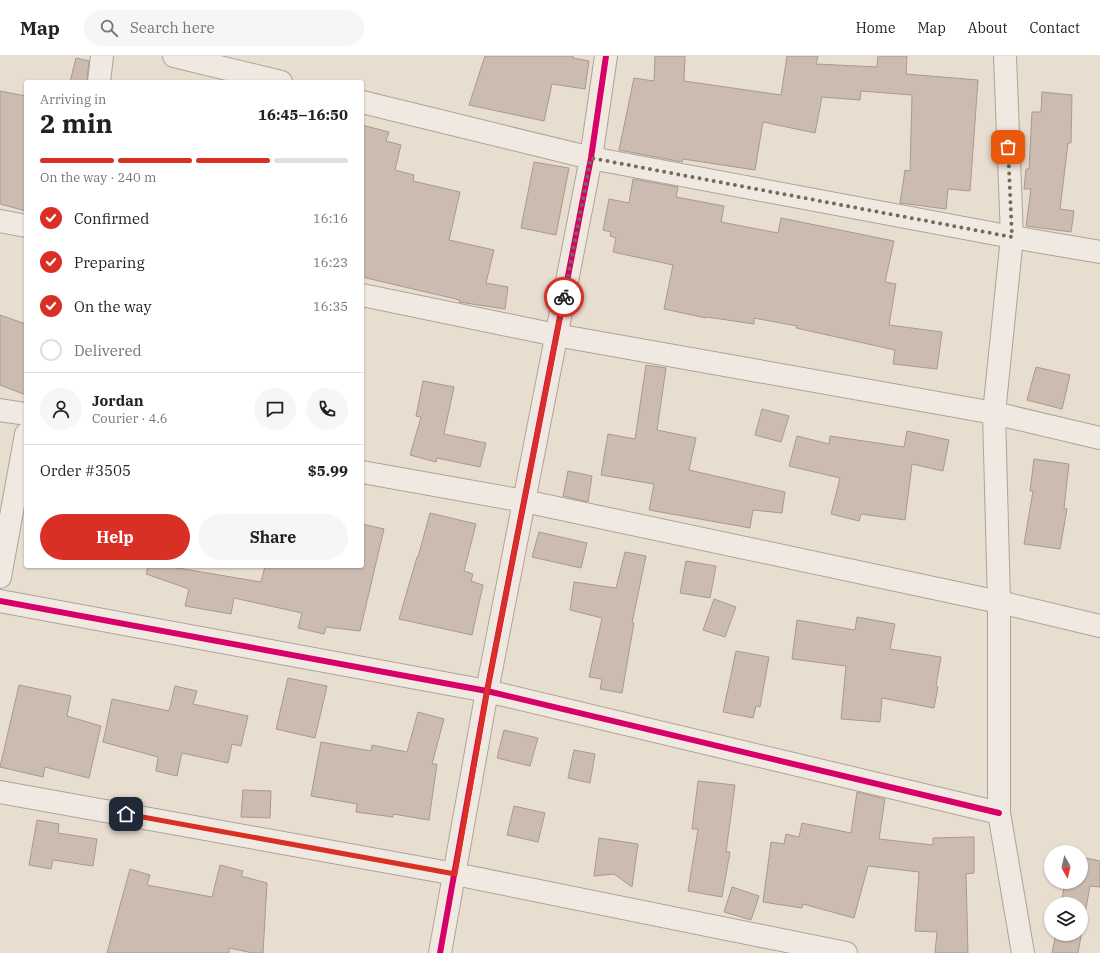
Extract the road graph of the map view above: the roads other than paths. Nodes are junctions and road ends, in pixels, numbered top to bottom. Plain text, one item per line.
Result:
1 (102, 56) edge
2 (174, 56) edge
3 (606, 56) edge
4 (1005, 56) edge
5 (99, 80) edge
6 (273, 80) edge
7 (364, 102) edge
8 (591, 158) junction
9 (0, 221) edge
10 (24, 226) edge
11 (1012, 237) junction
12 (1100, 252) edge
13 (364, 295) edge
14 (556, 335) junction
15 (0, 410) edge
16 (24, 414) edge
17 (994, 414) junction
18 (1100, 438) edge
19 (24, 445) edge
20 (364, 472) edge
21 (524, 501) junction
22 (0, 577) edge
23 (0, 602) edge
24 (999, 602) junction
25 (1100, 626) edge
26 (487, 691) junction
27 (0, 792) edge
28 (999, 813) junction
29 (455, 874) junction
30 (440, 953) edge
31 (846, 953) edge
32 (1023, 953) edge

1 - 5 street
2 - 6 street
3 - 8 street
4 - 11 street
7 - 8 street
8 - 11 street
8 - 14 street
9 - 10 street
11 - 12 street
11 - 17 street
13 - 14 street
14 - 17 street
14 - 21 street
15 - 16 street
17 - 18 street
17 - 24 street
19 - 22 street
20 - 21 street
21 - 24 street
21 - 26 street
23 - 26 street
24 - 25 street
24 - 28 street
26 - 28 street
26 - 29 street
27 - 29 street
28 - 32 street
29 - 30 street
29 - 31 street

